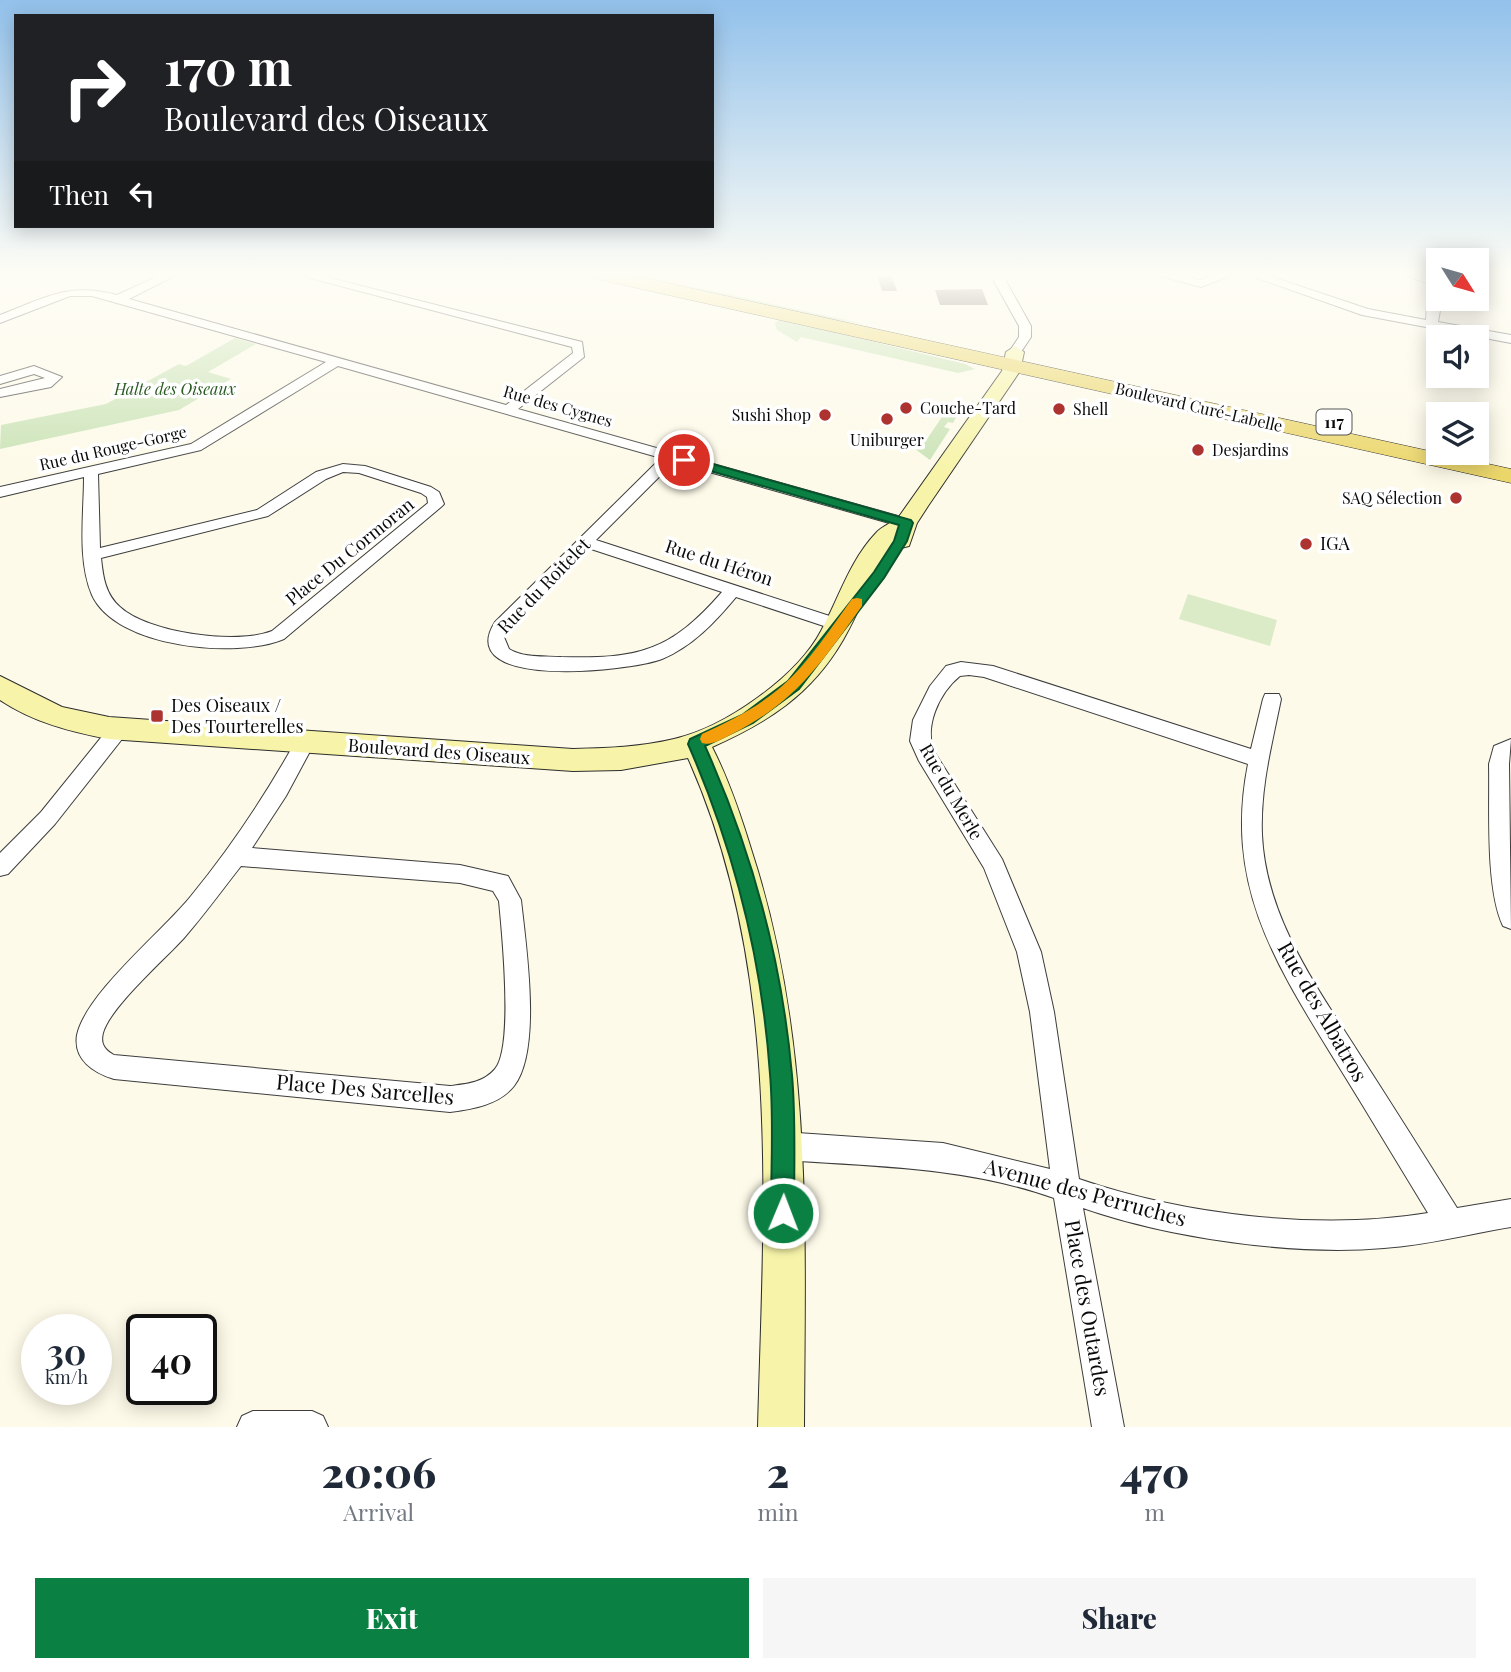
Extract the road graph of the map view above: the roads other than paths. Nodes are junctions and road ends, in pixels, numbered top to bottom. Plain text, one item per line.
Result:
1 (265, 341) edge
2 (561, 341) edge
3 (899, 341) edge
4 (904, 341) edge
5 (1023, 341) edge
6 (337, 361) junction
7 (1005, 368) junction
8 (0, 380) edge
9 (0, 393) edge
10 (508, 410) junction
11 (1426, 443) edge
12 (671, 456) junction
13 (1489, 456) edge
14 (1511, 461) edge
15 (91, 472) junction
16 (1511, 476) edge
17 (0, 492) edge
18 (906, 523) junction
19 (586, 542) junction
20 (92, 555) junction
21 (733, 590) junction
22 (839, 625) junction
23 (0, 686) edge
24 (1272, 699) dead end
25 (119, 729) junction
26 (304, 742) junction
27 (696, 744) junction
28 (1511, 746) edge
29 (1259, 760) junction
30 (235, 856) junction
31 (0, 867) edge
32 (1511, 919) edge
33 (783, 1146) junction
34 (1066, 1188) junction
35 (1511, 1213) edge
36 (1451, 1224) junction
37 (253, 1427) edge
38 (312, 1427) edge
39 (781, 1427) edge
40 (1108, 1427) edge

1 - 6 street, Rue des Cygnes
2 - 10 street
3 - 7 main road
4 - 7 main road, Boulevard Curé-Labelle / 117
5 - 7 street
6 - 10 street, Rue des Cygnes
6 - 15 street, Rue du Rouge-Gorge
7 - 11 main road, Boulevard Curé-Labelle / 117
7 - 16 main road, Boulevard Curé-Labelle / 117
7 - 18 street, Boulevard des Oiseaux
8 - 9 street
10 - 12 street, Rue des Cygnes
12 - 18 street, Rue des Cygnes
12 - 19 street, Rue du Roitelet
13 - 14 main road
15 - 17 street, Rue du Rouge-Gorge
15 - 20 street, Place Du Cormoran
18 - 22 street, Boulevard des Oiseaux
19 - 21 street, Rue du Héron
19 - 21 street, Rue du Roitelet
20 - 20 street, Place Du Cormoran
21 - 22 street, Rue du Héron
22 - 27 street, Boulevard des Oiseaux
23 - 25 street, Boulevard des Oiseaux
24 - 29 street, Rue des Albatros
25 - 26 street, Boulevard des Oiseaux
25 - 31 street
26 - 27 street, Boulevard des Oiseaux
26 - 30 street, Place Des Sarcelles
27 - 33 street
28 - 32 street
29 - 34 street, Rue du Merle
29 - 36 street, Rue des Albatros
30 - 30 street, Place Des Sarcelles
33 - 34 street, Avenue des Perruches
33 - 39 street
34 - 36 street, Avenue des Perruches
34 - 40 street, Place des Outardes
35 - 36 street, Avenue des Perruches
37 - 38 street

